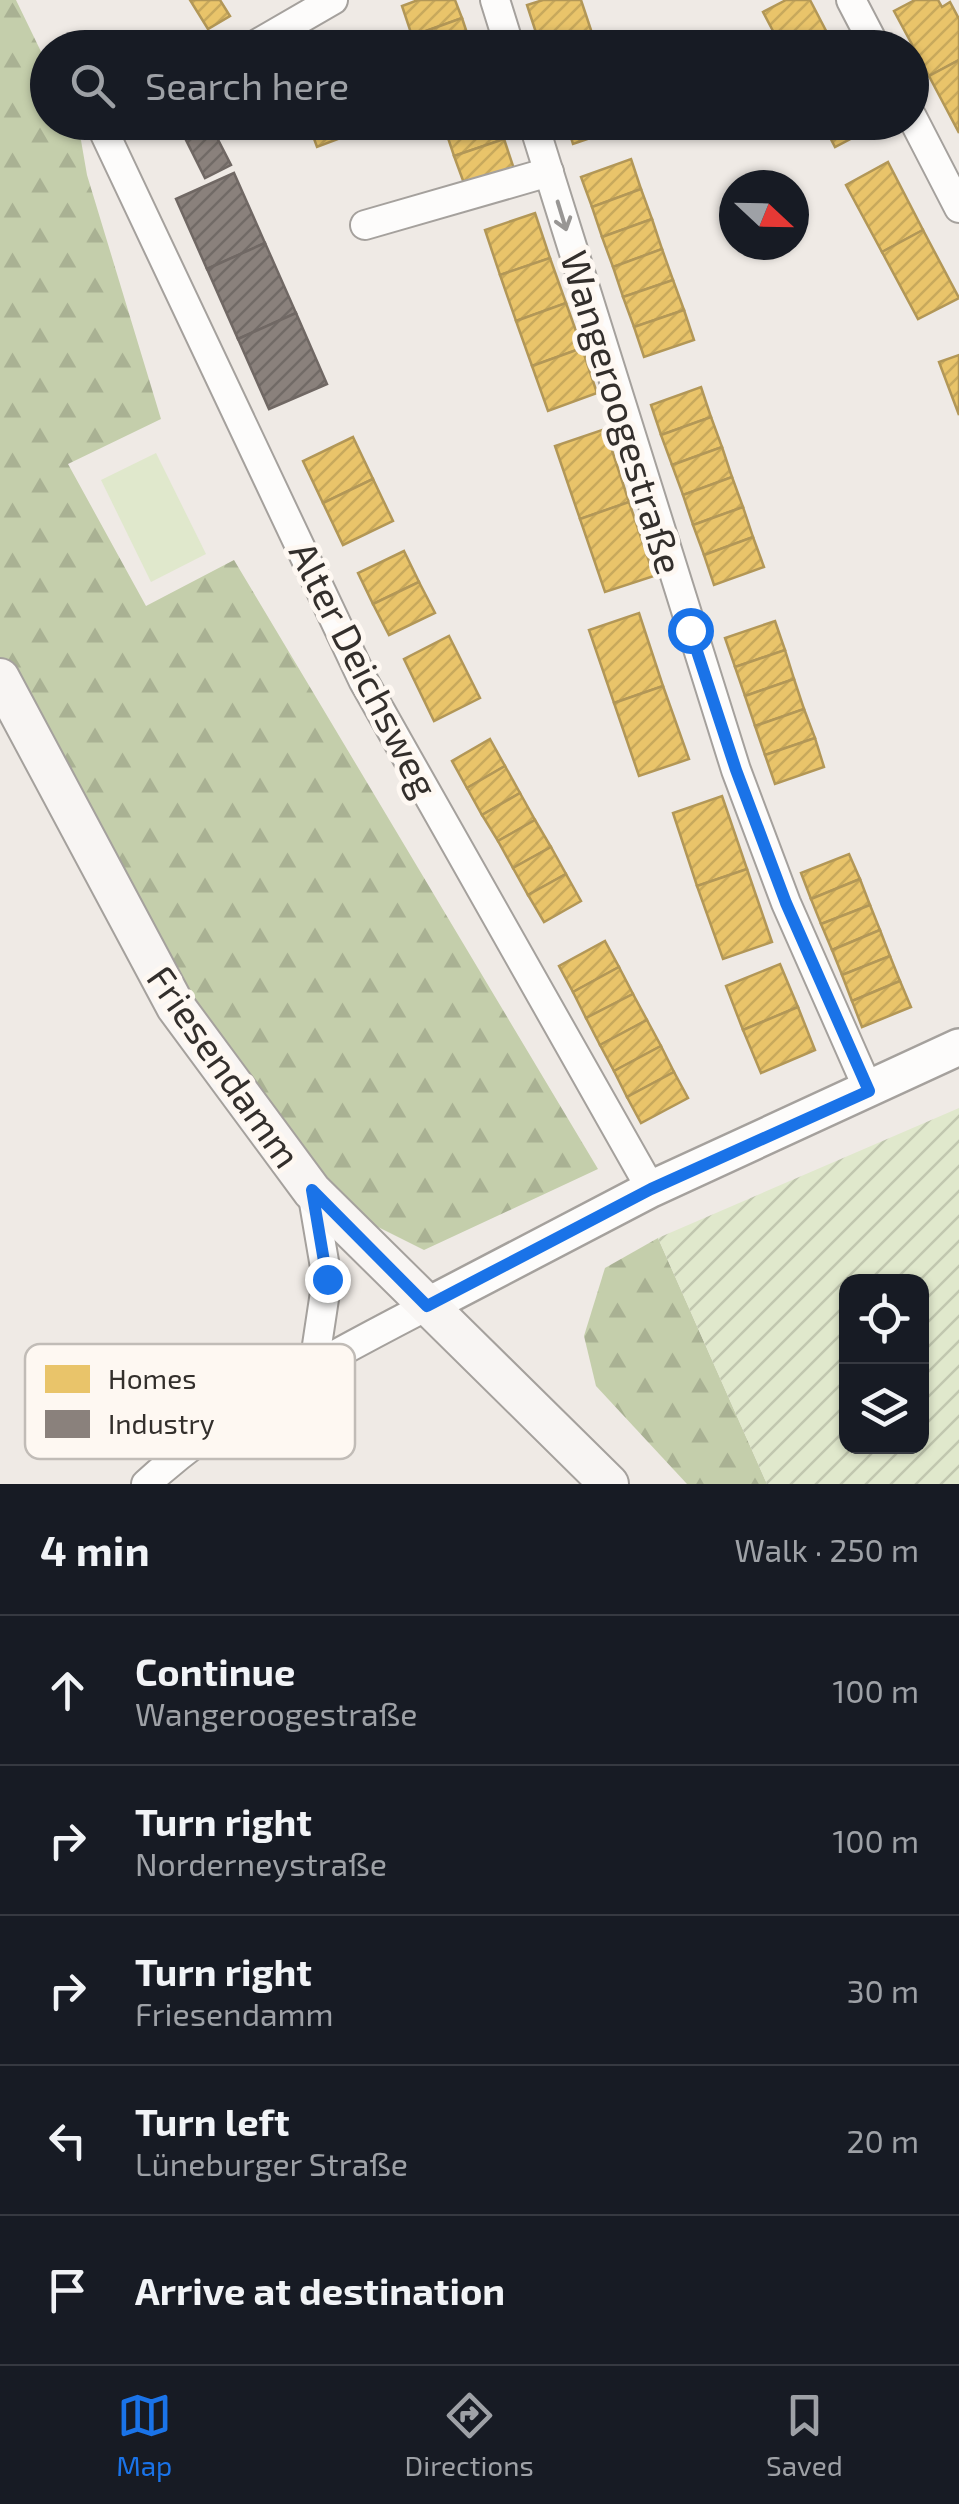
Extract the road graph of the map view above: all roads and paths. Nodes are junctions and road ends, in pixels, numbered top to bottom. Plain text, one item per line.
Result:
1 (333, 0) edge
2 (495, 0) edge
3 (851, 0) edge
4 (281, 30) edge
5 (504, 30) edge
6 (867, 30) edge
7 (120, 140) edge
8 (539, 140) edge
9 (924, 140) edge
10 (549, 172) junction
11 (959, 208) edge
12 (366, 225) dead end
13 (0, 678) edge
14 (959, 1047) edge
15 (869, 1091) junction
16 (651, 1189) junction
17 (312, 1190) junction
18 (427, 1306) junction
19 (317, 1344) edge
20 (354, 1344) edge
21 (173, 1459) edge
22 (146, 1484) edge
23 (609, 1484) edge

1 - 4 street
2 - 5 street
3 - 6 street
7 - 16 street, Alter Deichsweg
8 - 10 street, Wangeroogestraße
9 - 11 street
10 - 12 street
10 -> 15 street, Wangeroogestraße
13 - 17 main road, Friesendamm
14 - 15 street
15 - 16 street
16 - 18 street
17 - 18 main road, Friesendamm
17 - 19 street
18 - 20 street
18 - 23 main road, Friesendamm
21 - 22 street

